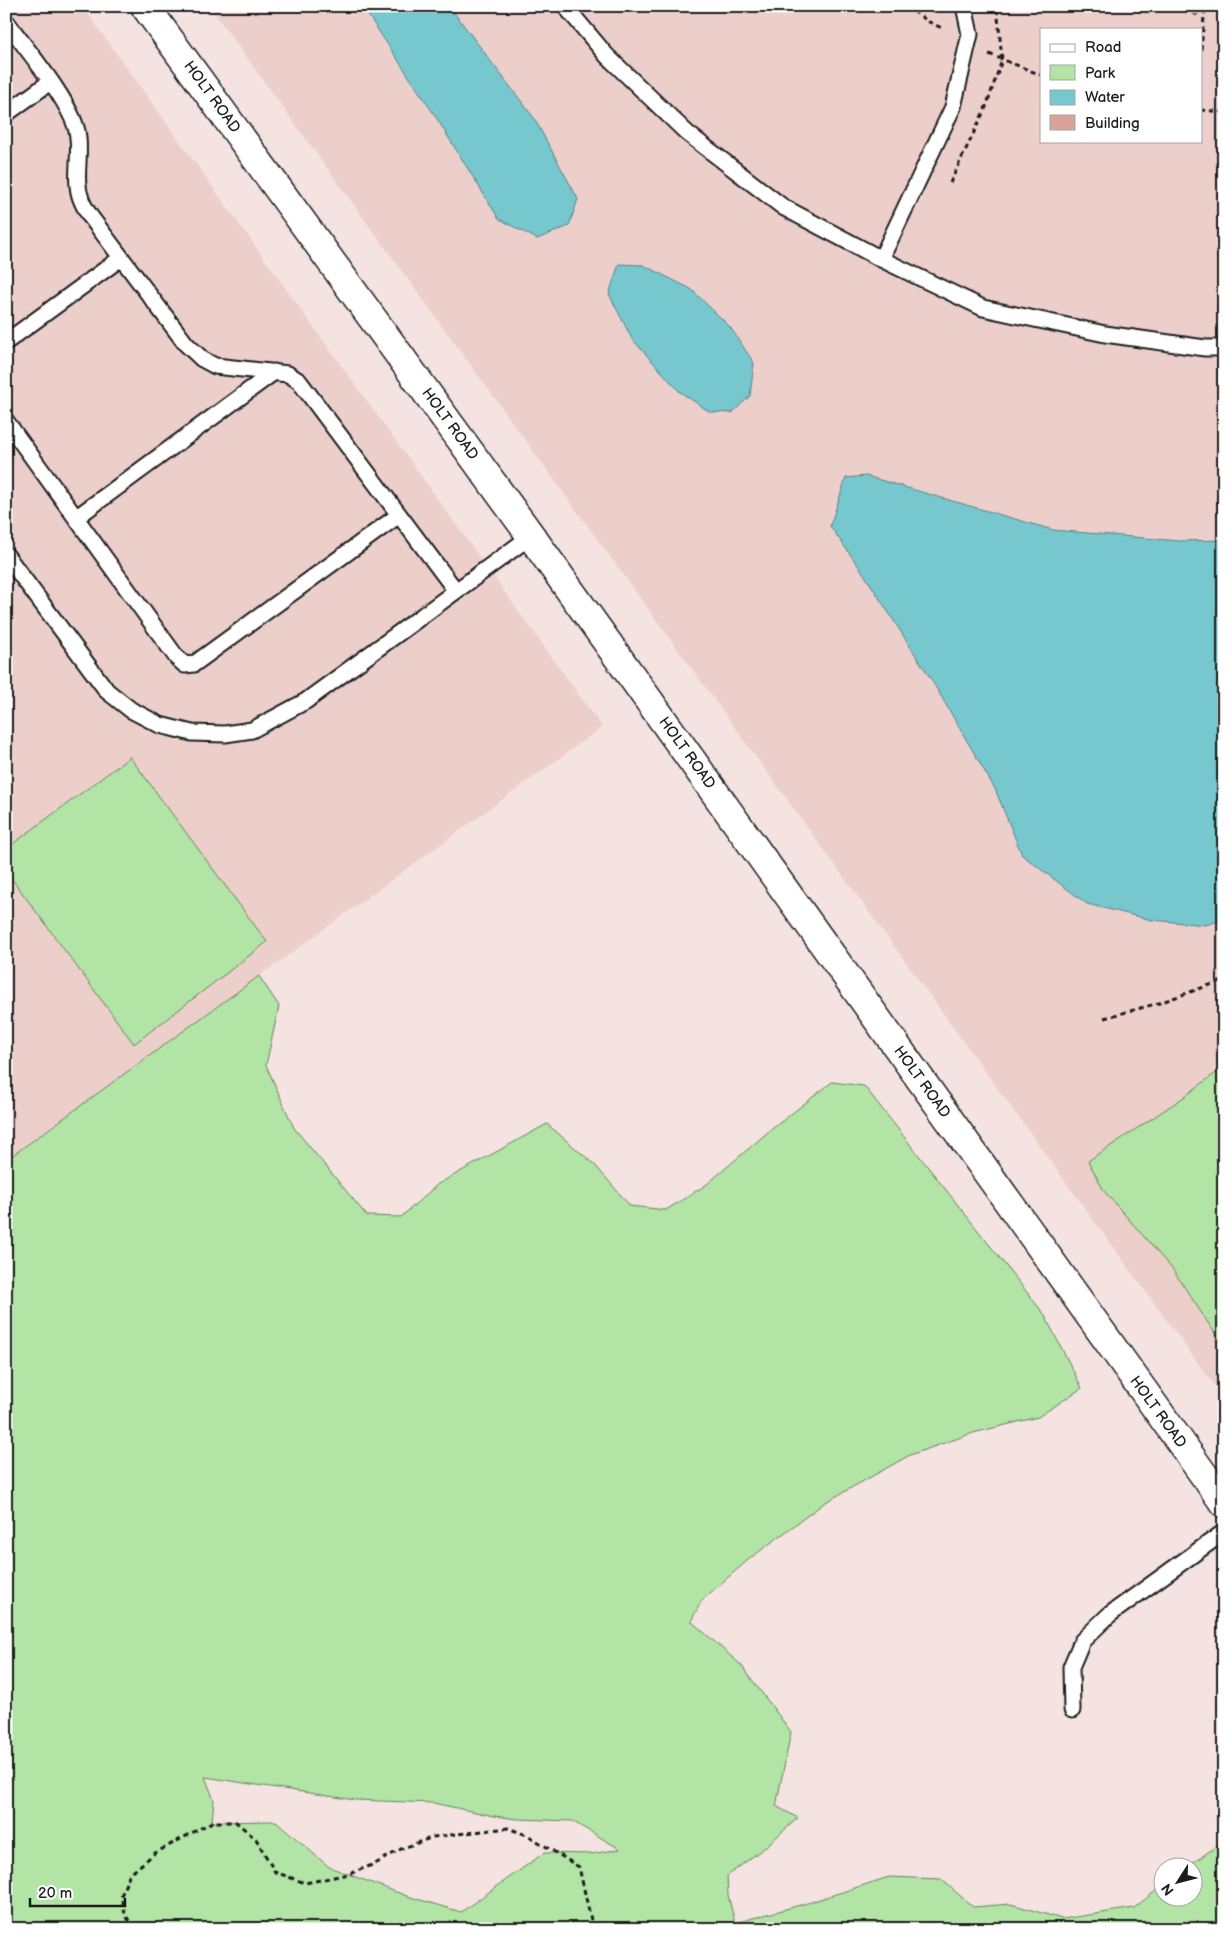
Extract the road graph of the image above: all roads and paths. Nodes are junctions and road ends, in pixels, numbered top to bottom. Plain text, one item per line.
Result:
1 (146, 6) edge
2 (565, 6) edge
3 (964, 6) edge
4 (997, 6) edge
5 (1205, 6) edge
6 (6, 21) edge
7 (1202, 39) edge
8 (50, 82) junction
9 (1202, 110) edge
10 (1224, 112) edge
11 (6, 114) edge
12 (950, 183) dead end
13 (120, 258) junction
14 (881, 259) junction
15 (6, 342) edge
16 (1224, 348) edge
17 (274, 372) junction
18 (11, 427) edge
19 (399, 515) junction
20 (77, 518) junction
21 (531, 536) junction
22 (6, 554) edge
23 (456, 591) junction
24 (1224, 980) edge
25 (1104, 1018) dead end
26 (1224, 1503) edge
27 (1224, 1532) edge
28 (1072, 1710) dead end
29 (6, 1921) edge
30 (17, 1929) edge
31 (134, 1929) edge
32 (593, 1929) edge

1 - 21 main road, HOLT ROAD
2 - 14 lane
3 - 14 lane
4 - 12 path
5 - 7 path
6 - 8 lane
8 - 11 lane
8 - 13 lane
9 - 10 path
13 - 15 lane
13 - 17 lane
14 - 16 lane
17 - 19 lane
17 - 20 lane
18 - 20 lane
19 - 20 lane
19 - 23 lane
21 - 23 lane
21 - 26 main road, HOLT ROAD
22 - 23 lane
24 - 25 path
27 - 28 lane
29 - 30 path
31 - 32 path

